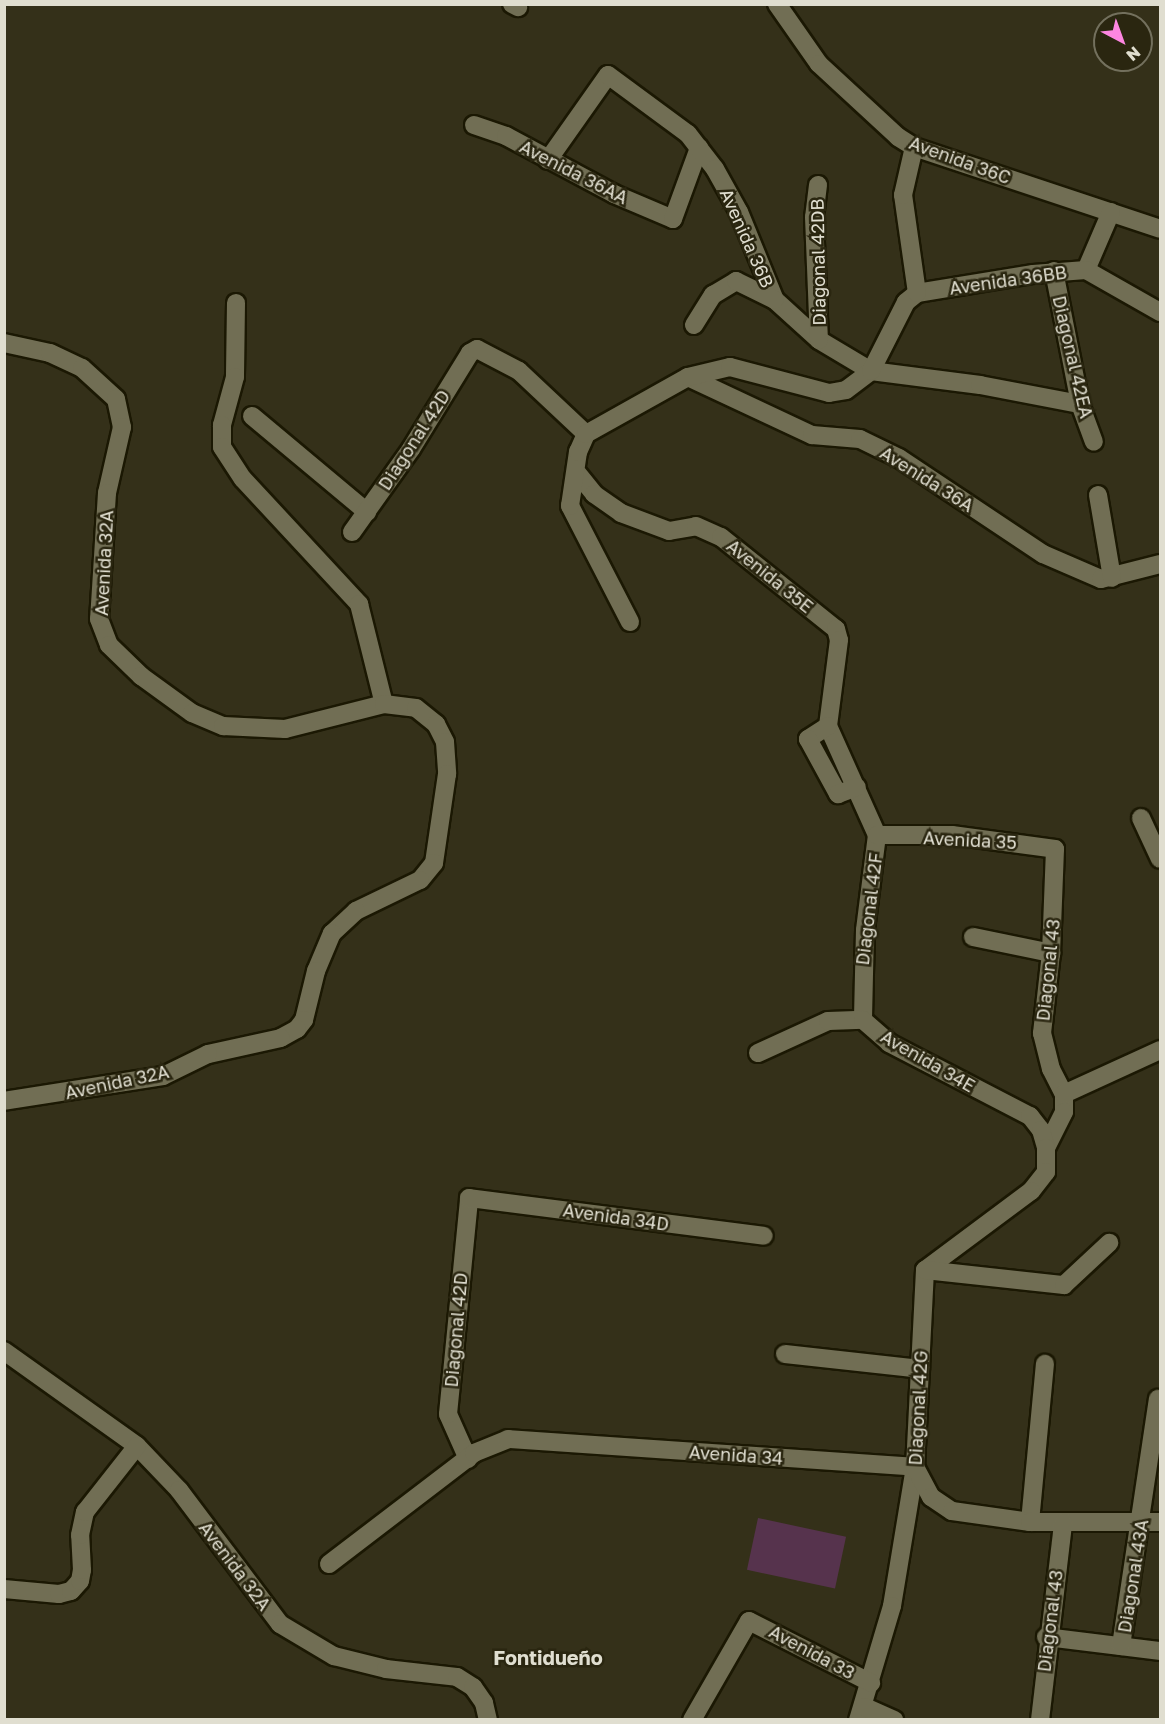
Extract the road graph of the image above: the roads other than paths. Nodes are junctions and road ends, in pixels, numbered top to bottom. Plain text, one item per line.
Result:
1 (777, 4) edge
2 (474, 125) dead end
3 (914, 147) junction
4 (699, 148) junction
5 (548, 160) junction
6 (818, 184) dead end
7 (1111, 212) junction
8 (1161, 229) edge
9 (1086, 270) junction
10 (1054, 271) junction
11 (917, 293) junction
12 (775, 300) junction
13 (236, 303) dead end
14 (1161, 312) edge
15 (694, 325) dead end
16 (819, 340) junction
17 (4, 343) edge
18 (871, 371) junction
19 (688, 377) junction
20 (1080, 404) junction
21 (252, 416) dead end
22 (586, 434) junction
23 (1094, 442) dead end
24 (578, 474) junction
25 (1098, 495) dead end
26 (367, 512) junction
27 (352, 532) dead end
28 (1161, 564) edge
29 (1112, 578) junction
30 (630, 622) dead end
31 (836, 629) joint
32 (384, 704) junction
33 (1141, 818) dead end
34 (877, 835) junction
35 (1058, 855) joint
36 (1161, 859) edge
37 (973, 937) dead end
38 (1051, 953) junction
39 (863, 1020) junction
40 (1161, 1050) edge
41 (758, 1053) dead end
42 (1064, 1094) junction
43 (4, 1101) edge
44 (1046, 1148) junction
45 (468, 1198) joint
46 (764, 1236) dead end
47 (1109, 1244) dead end
48 (925, 1270) junction
49 (4, 1351) edge
50 (785, 1354) dead end
51 (1045, 1364) dead end
52 (920, 1369) junction
53 (1158, 1399) dead end
54 (136, 1446) junction
55 (468, 1458) junction
56 (915, 1467) junction
57 (1030, 1522) junction
58 (1142, 1522) junction
59 (1161, 1522) edge
60 (1063, 1523) junction
61 (329, 1564) dead end
62 (4, 1589) edge
63 (1046, 1637) junction
64 (1121, 1646) junction
65 (1161, 1651) edge
66 (871, 1683) junction
67 (861, 1713) edge
68 (488, 1719) edge
69 (693, 1719) edge
70 (894, 1719) edge
71 (1040, 1719) edge

1 - 3 street, Avenida 36C
2 - 5 street, Avenida 36AA
3 - 7 street, Avenida 36C
3 - 11 street
4 - 5 street, Avenida 36AA
4 - 5 street, Avenida 36B
4 - 12 street, Avenida 36B
6 - 16 street, Diagonal 42DB
7 - 8 street, Avenida 36C
7 - 9 street
9 - 10 street, Avenida 36BB
9 - 14 street, Avenida 36BB
10 - 11 street, Avenida 36BB
10 - 20 street, Diagonal 42EA
11 - 18 street
12 - 15 street
12 - 16 street, Avenida 36B
13 - 32 street
16 - 18 street, Avenida 36B
17 - 32 street, Avenida 32A
18 - 19 street
18 - 20 street, Avenida 36B
19 - 22 street
19 - 29 street, Avenida 36A
20 - 23 street, Diagonal 42EA
21 - 26 street
22 - 24 street
22 - 26 street, Diagonal 42D
24 - 30 street
24 - 31 street, Avenida 35E
25 - 29 street
26 - 27 street, Diagonal 42D
28 - 29 street, Avenida 36A
31 - 34 street, Diagonal 42F
32 - 43 street, Avenida 32A
33 - 36 street
34 - 35 street, Avenida 35
34 - 39 street, Diagonal 42F
35 - 38 street, Diagonal 43
37 - 38 street
38 - 42 street, Diagonal 43
39 - 41 street, Avenida 34E
39 - 44 street, Avenida 34E
40 - 42 street
42 - 44 street
44 - 48 street
45 - 46 street, Avenida 34D
45 - 55 street, Diagonal 42D
47 - 48 street
48 - 52 street, Diagonal 42G
49 - 54 street, Avenida 32A
50 - 52 street
51 - 57 street
52 - 56 street, Diagonal 42G
53 - 58 street, Diagonal 43A
54 - 62 street
54 - 68 street, Avenida 32A
55 - 56 street, Avenida 34
55 - 61 street, Avenida 34
56 - 57 street
56 - 66 street, Diagonal 42G
57 - 60 street
58 - 59 street
58 - 60 street
58 - 64 street, Diagonal 43A
60 - 63 street, Diagonal 43
63 - 64 street
63 - 71 street, Diagonal 43
64 - 65 street
66 - 67 street, Diagonal 42G
66 - 69 street, Avenida 33
67 - 70 street

